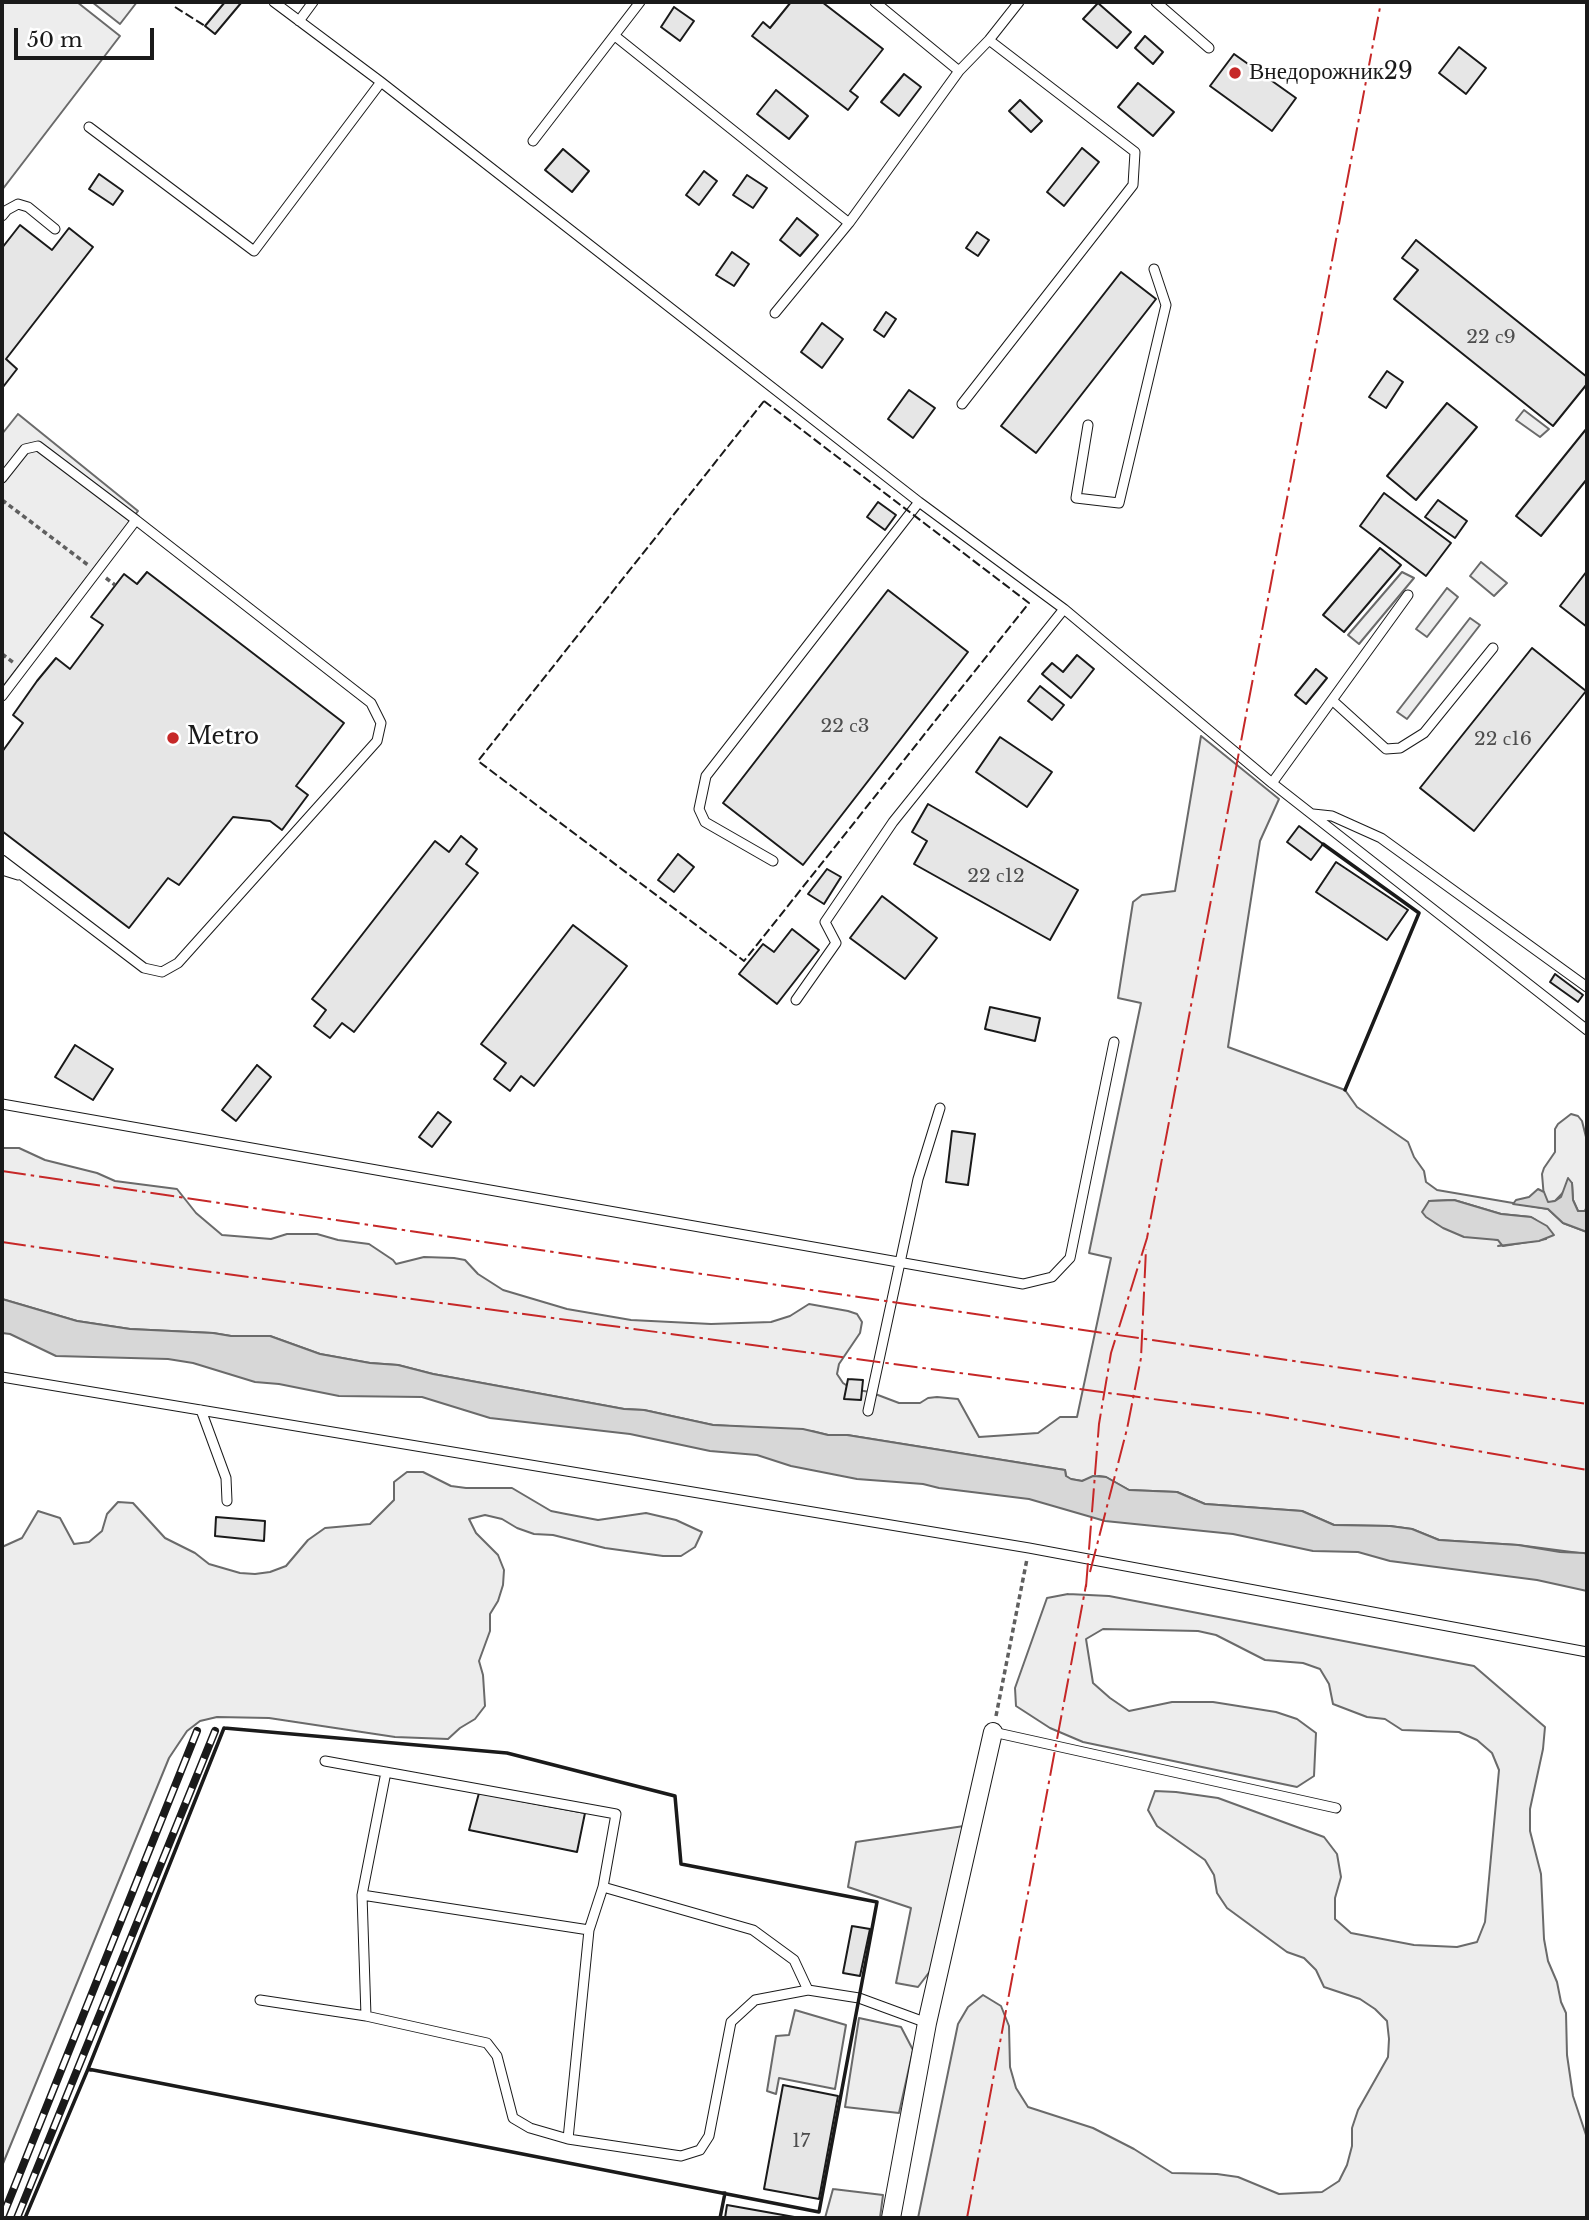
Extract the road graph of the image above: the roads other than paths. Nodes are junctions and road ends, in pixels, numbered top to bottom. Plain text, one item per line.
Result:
1 (274, 2) edge
2 (313, 2) edge
3 (640, 2) edge
4 (875, 2) edge
5 (1019, 2) edge
6 (1156, 2) edge
7 (299, 21) junction
8 (615, 36) junction
9 (989, 40) junction
10 (1209, 48) dead end
11 (959, 71) junction
12 (381, 82) junction
13 (89, 127) dead end
14 (533, 141) dead end
15 (3, 211) edge
16 (849, 223) junction
17 (55, 229) dead end
18 (1154, 268) dead end
19 (775, 313) dead end
20 (962, 404) dead end
21 (1088, 425) dead end
22 (2, 478) edge
23 (919, 502) junction
24 (136, 520) junction
25 (1408, 595) dead end
26 (1064, 609) junction
27 (1493, 648) dead end
28 (2, 696) edge
29 (1332, 700) junction
30 (1272, 783) junction
31 (1311, 814) junction
32 (2, 860) edge
33 (773, 861) dead end
34 (2, 870) edge
35 (23, 876) junction
36 (1587, 987) edge
37 (796, 1000) dead end
38 (1587, 1030) edge
39 (1114, 1042) dead end
40 (2, 1104) edge
41 (940, 1108) dead end
42 (901, 1263) junction
43 (2, 1377) edge
44 (201, 1410) junction
45 (868, 1411) dead end
46 (227, 1501) dead end
47 (1587, 1652) edge
48 (993, 1732) joint
49 (325, 1761) dead end
50 (386, 1772) junction
51 (1336, 1808) dead end
52 (603, 1887) junction
53 (362, 1895) junction
54 (589, 1930) junction
55 (808, 1990) junction
56 (260, 2000) dead end
57 (366, 2016) junction
58 (927, 2023) junction
59 (568, 2139) junction
60 (891, 2218) edge

1 - 7 lane
2 - 7 lane
3 - 8 lane
4 - 11 lane
5 - 9 lane
6 - 10 lane
7 - 12 lane
8 - 14 lane
8 - 16 lane
9 - 11 lane
9 - 20 lane
11 - 16 lane
12 - 13 lane
12 - 23 lane
15 - 17 lane
16 - 19 lane
18 - 21 lane
22 - 24 lane
23 - 26 lane
23 - 33 lane
24 - 28 lane
24 - 35 lane
25 - 29 lane
26 - 30 lane
26 - 37 lane
27 - 29 lane
29 - 30 lane
30 - 31 lane
31 - 36 lane
31 - 38 lane
32 - 35 lane
34 - 35 lane
39 - 42 lane
40 - 42 lane
41 - 42 lane
42 - 45 lane
43 - 44 lane
44 - 46 lane
44 - 47 lane
48 - 51 lane
48 - 58 street
49 - 50 lane
50 - 52 lane
50 - 53 lane
52 - 54 lane
52 - 55 lane
53 - 54 lane
53 - 57 lane
54 - 59 lane
55 - 58 lane
55 - 59 lane
56 - 57 lane
57 - 59 lane
58 - 60 street

